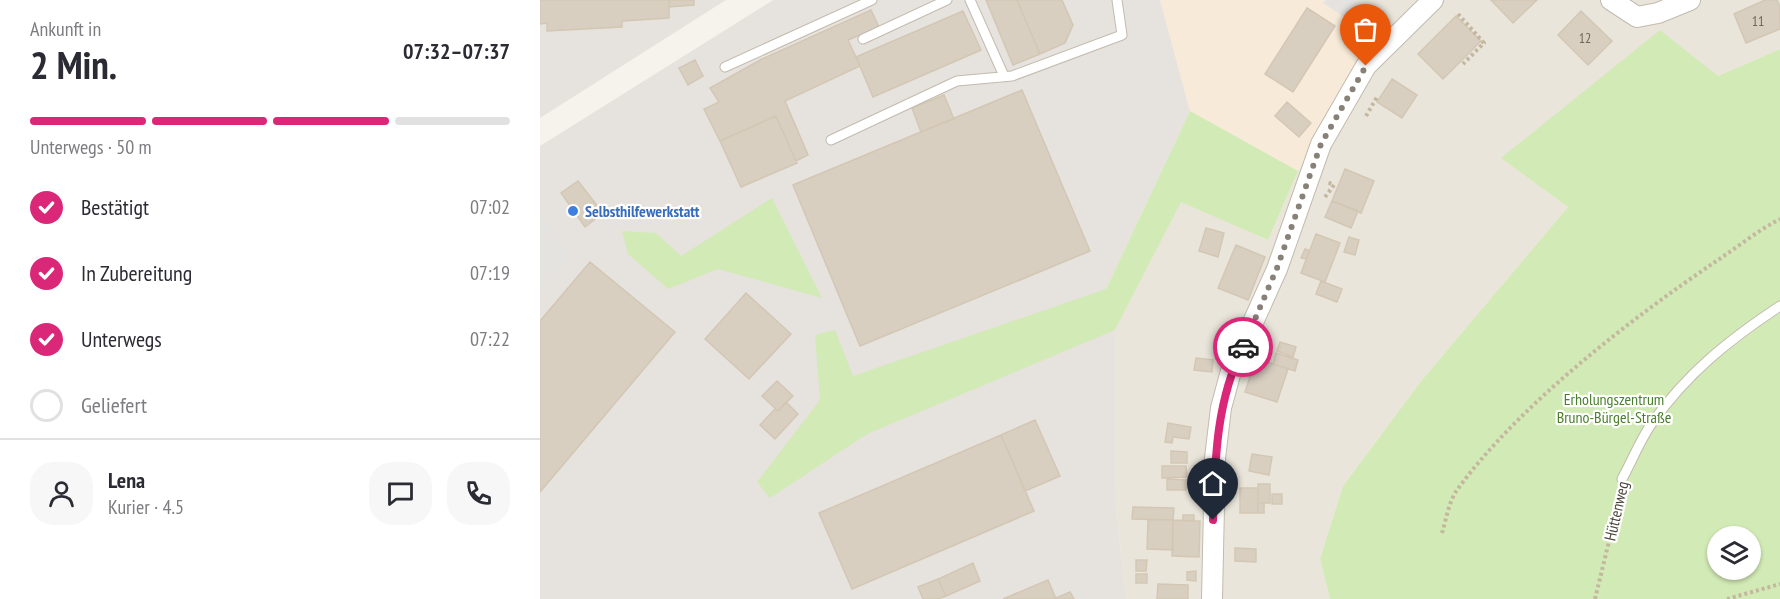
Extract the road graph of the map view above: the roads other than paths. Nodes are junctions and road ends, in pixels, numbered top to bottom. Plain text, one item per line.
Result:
1 (872, 0) edge
2 (947, 0) edge
3 (970, 0) edge
4 (1117, 0) edge
5 (1433, 0) edge
6 (1611, 0) edge
7 (1690, 0) edge
8 (863, 39) dead end
9 (725, 67) dead end
10 (1004, 76) junction
11 (831, 140) dead end
12 (1780, 306) edge
13 (1622, 479) road end
14 (1212, 599) edge

1 - 9 lane
2 - 8 lane
3 - 10 lane
4 - 10 lane
5 - 14 street
6 - 7 street
10 - 11 lane
12 - 13 lane, Hüttenweg

